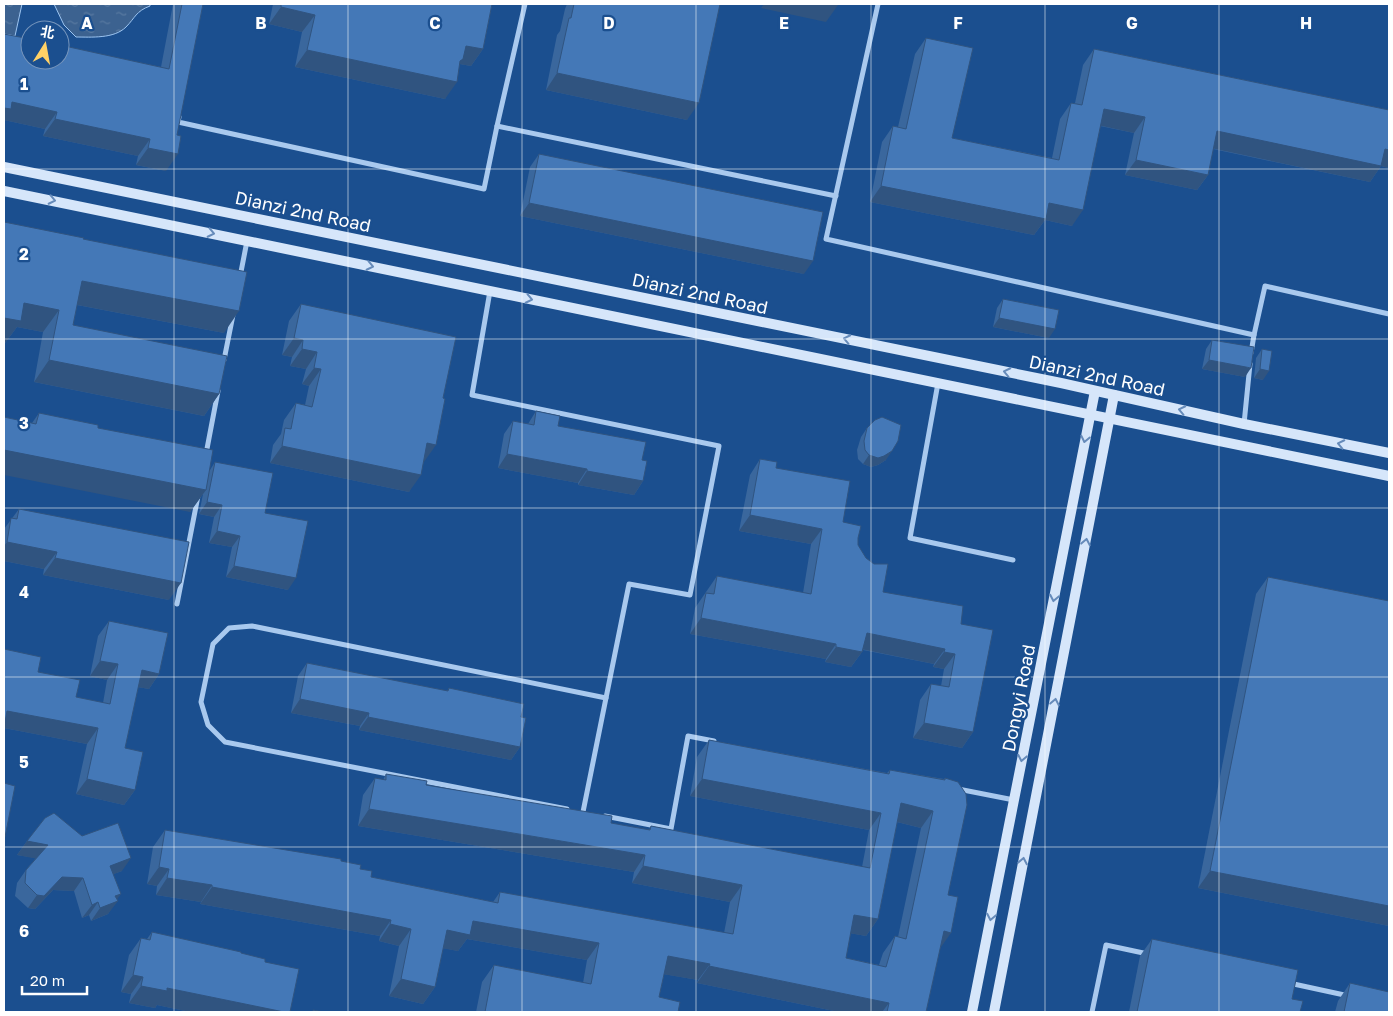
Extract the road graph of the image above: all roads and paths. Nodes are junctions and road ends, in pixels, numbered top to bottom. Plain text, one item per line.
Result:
1 (525, 4) edge
2 (878, 4) edge
3 (180, 112) edge
4 (497, 126) junction
5 (4, 167) edge
6 (4, 191) edge
7 (836, 196) junction
8 (248, 241) junction
9 (240, 280) edge
10 (490, 291) junction
11 (234, 309) edge
12 (1389, 314) edge
13 (1254, 335) junction
14 (223, 368) edge
15 (938, 383) junction
16 (219, 388) edge
17 (1095, 391) junction
18 (1114, 395) junction
19 (1090, 415) junction
20 (1110, 418) junction
21 (1244, 424) junction
22 (1389, 453) edge
23 (206, 456) edge
24 (1389, 476) edge
25 (200, 486) edge
26 (1013, 560) dead end
27 (177, 604) edge
28 (606, 698) junction
29 (716, 742) edge
30 (956, 789) edge
31 (1014, 800) junction
32 (583, 812) junction
33 (593, 814) edge
34 (603, 816) edge
35 (1155, 955) edge
36 (1282, 982) edge
37 (1360, 998) edge
38 (972, 1012) edge
39 (994, 1012) edge
40 (1092, 1012) edge

1 - 4 street
2 - 7 street
3 - 4 street
4 - 7 street
17 -> 5 main road, Dianzi 2nd Road
6 -> 8 main road
7 - 13 street
8 - 9 street
8 -> 10 main road
10 -> 15 main road
10 - 28 street
11 - 14 street
12 - 13 street
13 - 21 street
15 - 19 main road
15 - 26 street
16 - 23 street
17 - 18 main road, Dianzi 2nd Road
17 - 19 main road, Dongyi Road
18 - 20 main road, Dongyi Road
21 -> 18 main road, Dianzi 2nd Road
19 - 20 main road
19 -> 31 main road, Dongyi Road
20 - 24 main road
39 -> 20 main road, Dongyi Road
22 -> 21 main road, Dianzi 2nd Road
25 - 27 street
28 - 32 street
28 - 32 street
29 - 34 street
30 - 31 street
31 -> 38 main road, Dongyi Road
32 - 33 street
35 - 40 street
36 - 37 street

